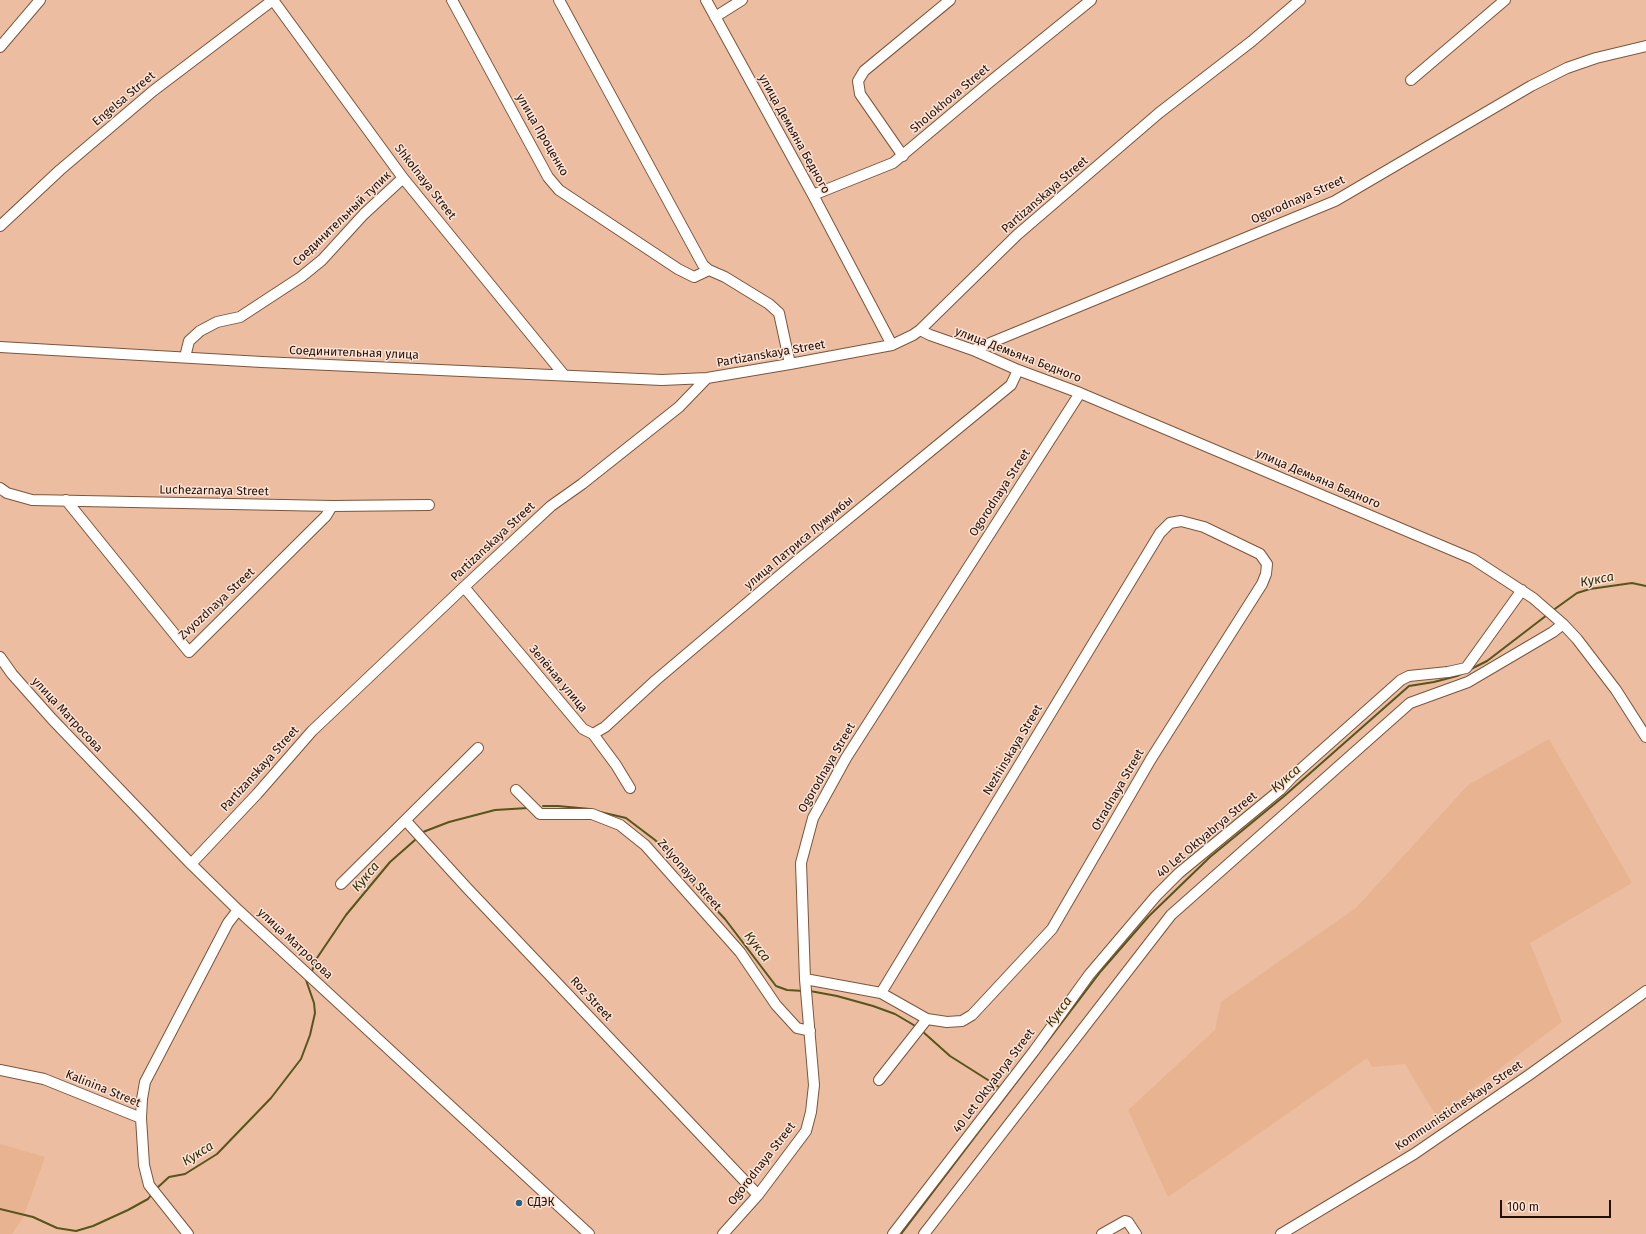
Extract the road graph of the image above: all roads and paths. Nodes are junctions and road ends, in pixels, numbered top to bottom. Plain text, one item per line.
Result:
1 (40, 0) edge
2 (273, 0) edge
3 (452, 0) edge
4 (559, 0) edge
5 (706, 0) edge
6 (742, 0) edge
7 (950, 0) edge
8 (1091, 0) edge
9 (1300, 0) edge
10 (1504, 0) edge
11 (715, 17) junction
12 (1646, 46) edge
13 (0, 47) edge
14 (1411, 80) dead end
15 (903, 156) junction
16 (403, 178) junction
17 (813, 195) junction
18 (0, 226) edge
19 (709, 270) junction
20 (920, 330) junction
21 (892, 345) junction
22 (0, 347) edge
23 (973, 350) junction
24 (185, 357) junction
25 (790, 364) junction
26 (1018, 370) junction
27 (564, 375) junction
28 (707, 378) junction
29 (1080, 393) junction
30 (0, 488) edge
31 (66, 500) junction
32 (429, 505) dead end
33 (332, 506) junction
34 (1170, 523) joint
35 (464, 587) junction
36 (1522, 590) junction
37 (1563, 624) junction
38 (0, 657) edge
39 (594, 734) junction
40 (1646, 737) edge
41 (478, 748) dead end
42 (630, 788) dead end
43 (516, 790) dead end
44 (406, 821) junction
45 (192, 864) junction
46 (342, 884) dead end
47 (238, 910) junction
48 (805, 983) junction
49 (1646, 991) edge
50 (881, 993) junction
51 (927, 1018) junction
52 (810, 1031) junction
53 (0, 1070) edge
54 (879, 1080) dead end
55 (140, 1118) junction
56 (758, 1195) junction
57 (188, 1234) edge
58 (589, 1234) edge
59 (723, 1234) edge
60 (893, 1234) edge
61 (924, 1234) edge
62 (1102, 1234) edge
63 (1136, 1234) edge
64 (1281, 1234) edge

1 - 13 street
2 - 16 street, Shkolnaya Street
2 - 18 street, Engelsa Street
3 - 19 street, улица Проценко
4 - 19 street
5 - 11 street, улица Демьяна Бедного
6 - 11 street
7 - 15 street
8 - 15 street, Sholokhova Street
9 - 20 street, Partizanskaya Street
10 - 14 street
11 - 17 street, улица Демьяна Бедного
12 - 23 street, Ogorodnaya Street
15 - 17 street, Sholokhova Street
16 - 24 street, Соединительный тупик
16 - 27 street, Shkolnaya Street
17 - 21 street, улица Демьяна Бедного
19 - 25 street
20 - 21 street, Partizanskaya Street
20 - 23 street, улица Демьяна Бедного
21 - 25 street, Partizanskaya Street
22 - 24 street, Соединительная улица
23 - 26 street, улица Демьяна Бедного
24 - 27 street, Соединительная улица
25 - 28 street, Partizanskaya Street
26 - 29 street, улица Демьяна Бедного
26 - 39 street, улица Патриса Лумумбы
27 - 28 street, Соединительная улица
28 - 35 street, Partizanskaya Street
29 - 36 street, улица Демьяна Бедного
29 - 48 street, Ogorodnaya Street
30 - 31 street, Luchezarnaya Street
31 - 33 street, Luchezarnaya Street
31 - 33 street, Zvyozdnaya Street
32 - 33 street, Luchezarnaya Street
34 - 50 street, Nezhinskaya Street
34 - 51 street, Otradnaya Street
35 - 39 street, Зелёная улица
35 - 45 street, Partizanskaya Street
36 - 37 street, улица Демьяна Бедного
36 - 60 street, 40 Let Oktyabrya Street
37 - 40 street, улица Демьяна Бедного
37 - 61 street
38 - 45 street, улица Матросова
39 - 42 street, Зелёная улица
41 - 44 street
43 - 52 street, Zelyonaya Street
44 - 46 street
44 - 56 street, Roz Street
45 - 47 street, улица Матросова
47 - 55 street
47 - 58 street, улица Матросова
48 - 50 street
48 - 52 street, Ogorodnaya Street
49 - 64 street, Kommunisticheskaya Street
50 - 51 street
51 - 54 street
52 - 56 street, Ogorodnaya Street
53 - 55 street, Kalinina Street
55 - 57 street, Kalinina Street
56 - 59 street, Ogorodnaya Street
62 - 63 street

